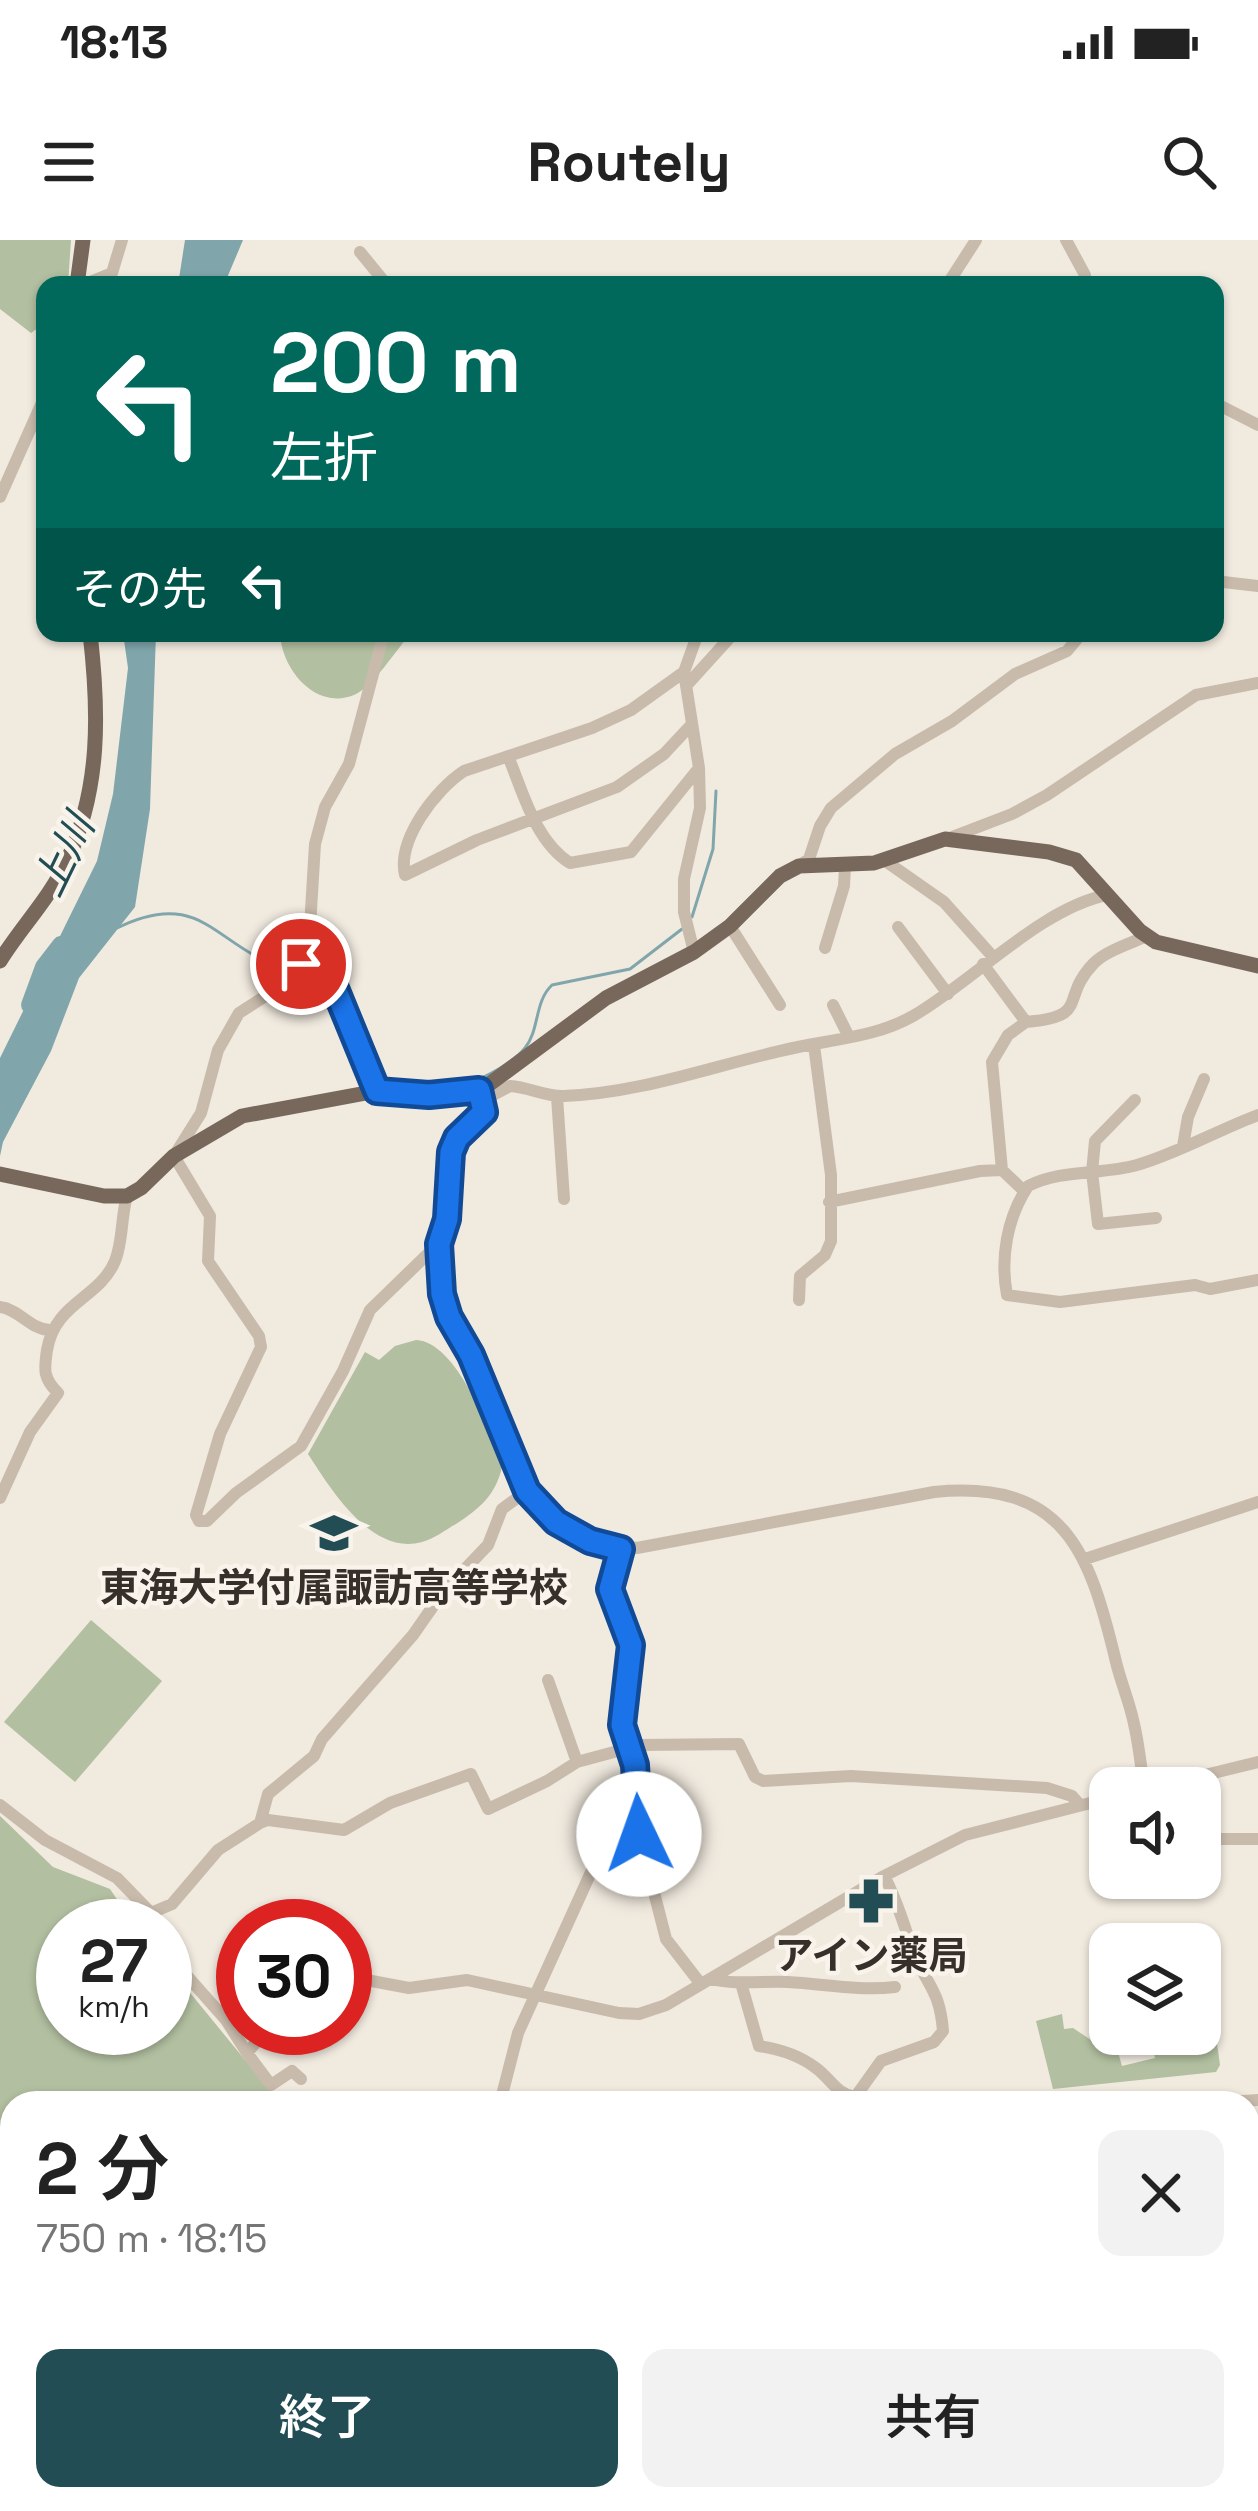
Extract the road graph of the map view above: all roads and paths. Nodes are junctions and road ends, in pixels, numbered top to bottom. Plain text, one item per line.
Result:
1 (83, 240) edge
2 (122, 240) edge
3 (976, 240) edge
4 (1066, 240) edge
5 (360, 252) dead end
6 (1085, 274) dead end
7 (81, 276) edge
8 (104, 276) edge
9 (380, 276) edge
10 (953, 276) edge
11 (1224, 408) edge
12 (36, 416) edge
13 (1258, 425) edge
14 (0, 497) edge
15 (1224, 582) edge
16 (1258, 586) edge
17 (90, 642) edge
18 (382, 642) edge
19 (695, 642) edge
20 (724, 642) edge
21 (1074, 642) edge
22 (685, 679) junction
23 (1258, 683) edge
24 (692, 724) junction
25 (508, 756) junction
26 (699, 768) junction
27 (533, 818) junction
28 (945, 839) junction
29 (884, 860) junction
30 (799, 866) junction
31 (845, 866) junction
32 (1107, 896) junction
33 (730, 926) junction
34 (898, 927) dead end
35 (1147, 936) junction
36 (692, 946) junction
37 (825, 948) dead end
38 (0, 961) edge
39 (989, 961) junction
40 (1258, 966) edge
41 (301, 970) junction
42 (948, 994) junction
43 (780, 1005) dead end
44 (833, 1005) dead end
45 (1026, 1022) junction
46 (849, 1037) junction
47 (814, 1045) junction
48 (1204, 1079) dead end
49 (377, 1091) junction
50 (481, 1096) junction
51 (556, 1096) junction
52 (1135, 1100) dead end
53 (1258, 1115) edge
54 (1183, 1146) junction
55 (174, 1156) junction
56 (1002, 1170) junction
57 (1092, 1172) junction
58 (0, 1174) edge
59 (1024, 1191) junction
60 (127, 1196) junction
61 (564, 1199) dead end
62 (829, 1202) junction
63 (1156, 1218) dead end
64 (439, 1244) junction
65 (1258, 1280) edge
66 (799, 1300) dead end
67 (0, 1307) edge
68 (50, 1330) junction
69 (527, 1491) junction
70 (0, 1498) edge
71 (1258, 1502) edge
72 (621, 1549) junction
73 (1085, 1558) junction
74 (548, 1680) dead end
75 (631, 1748) junction
76 (577, 1762) junction
77 (1258, 1762) edge
78 (1143, 1767) edge
79 (1221, 1771) edge
80 (1089, 1802) edge
81 (1079, 1804) junction
82 (0, 1805) edge
83 (260, 1822) junction
84 (639, 1823) junction
85 (1221, 1839) edge
86 (1258, 1839) edge
87 (884, 1876) junction
88 (135, 1899) edge
89 (176, 1899) edge
90 (372, 1981) edge
91 (706, 1981) junction
92 (192, 1982) edge
93 (741, 1983) junction
94 (895, 1987) dead end
95 (539, 1994) junction
96 (216, 2009) edge
97 (249, 2055) edge
98 (301, 2079) dead end
99 (503, 2091) edge
100 (838, 2091) edge
101 (860, 2091) edge

1 - 7 main road
2 - 8 street
3 - 10 street
4 - 6 street
5 - 9 street
11 - 13 street
12 - 14 street
15 - 16 street
17 - 38 main road
18 - 41 street
19 - 22 street
20 - 22 street
21 - 30 street
22 - 24 street
22 - 25 street
23 - 28 street
24 - 26 street
24 - 27 street
25 - 27 street
25 - 27 street
26 - 27 street
26 - 36 street
28 - 29 main road
28 - 32 main road
29 - 31 main road
29 - 39 street
30 - 31 main road
30 - 33 main road
31 - 37 street
32 - 35 main road
32 - 39 street
33 - 36 main road
33 - 43 street
34 - 42 street
35 - 40 main road
35 - 45 street
36 - 50 main road
39 - 42 street
39 - 45 street
41 - 49 street
41 - 55 street
42 - 46 street
44 - 46 street
45 - 56 street
46 - 47 street
47 - 51 street
47 - 62 street
48 - 54 street
49 - 50 main road
49 - 55 main road
50 - 51 street
50 - 64 street
51 - 61 street
52 - 57 street
53 - 54 street
54 - 57 street
55 - 60 main road
55 - 64 street
56 - 59 street
56 - 62 street
57 - 59 street
57 - 63 street
58 - 60 main road
59 - 65 street
60 - 68 street
62 - 66 street
64 - 69 street
67 - 68 street
68 - 70 street
69 - 72 street
69 - 83 street
71 - 73 street
72 - 73 street
72 - 75 street
73 - 78 street
74 - 76 street
75 - 76 street
75 - 81 street
75 - 84 street
76 - 83 street
77 - 79 street
80 - 81 street
81 - 87 street
82 - 88 street
83 - 89 street
84 - 91 street
84 - 95 street
85 - 86 street
87 - 91 street
87 - 101 street
90 - 95 street
91 - 93 street
91 - 95 street
92 - 96 street
93 - 94 street
93 - 100 street
95 - 99 street
97 - 98 street

